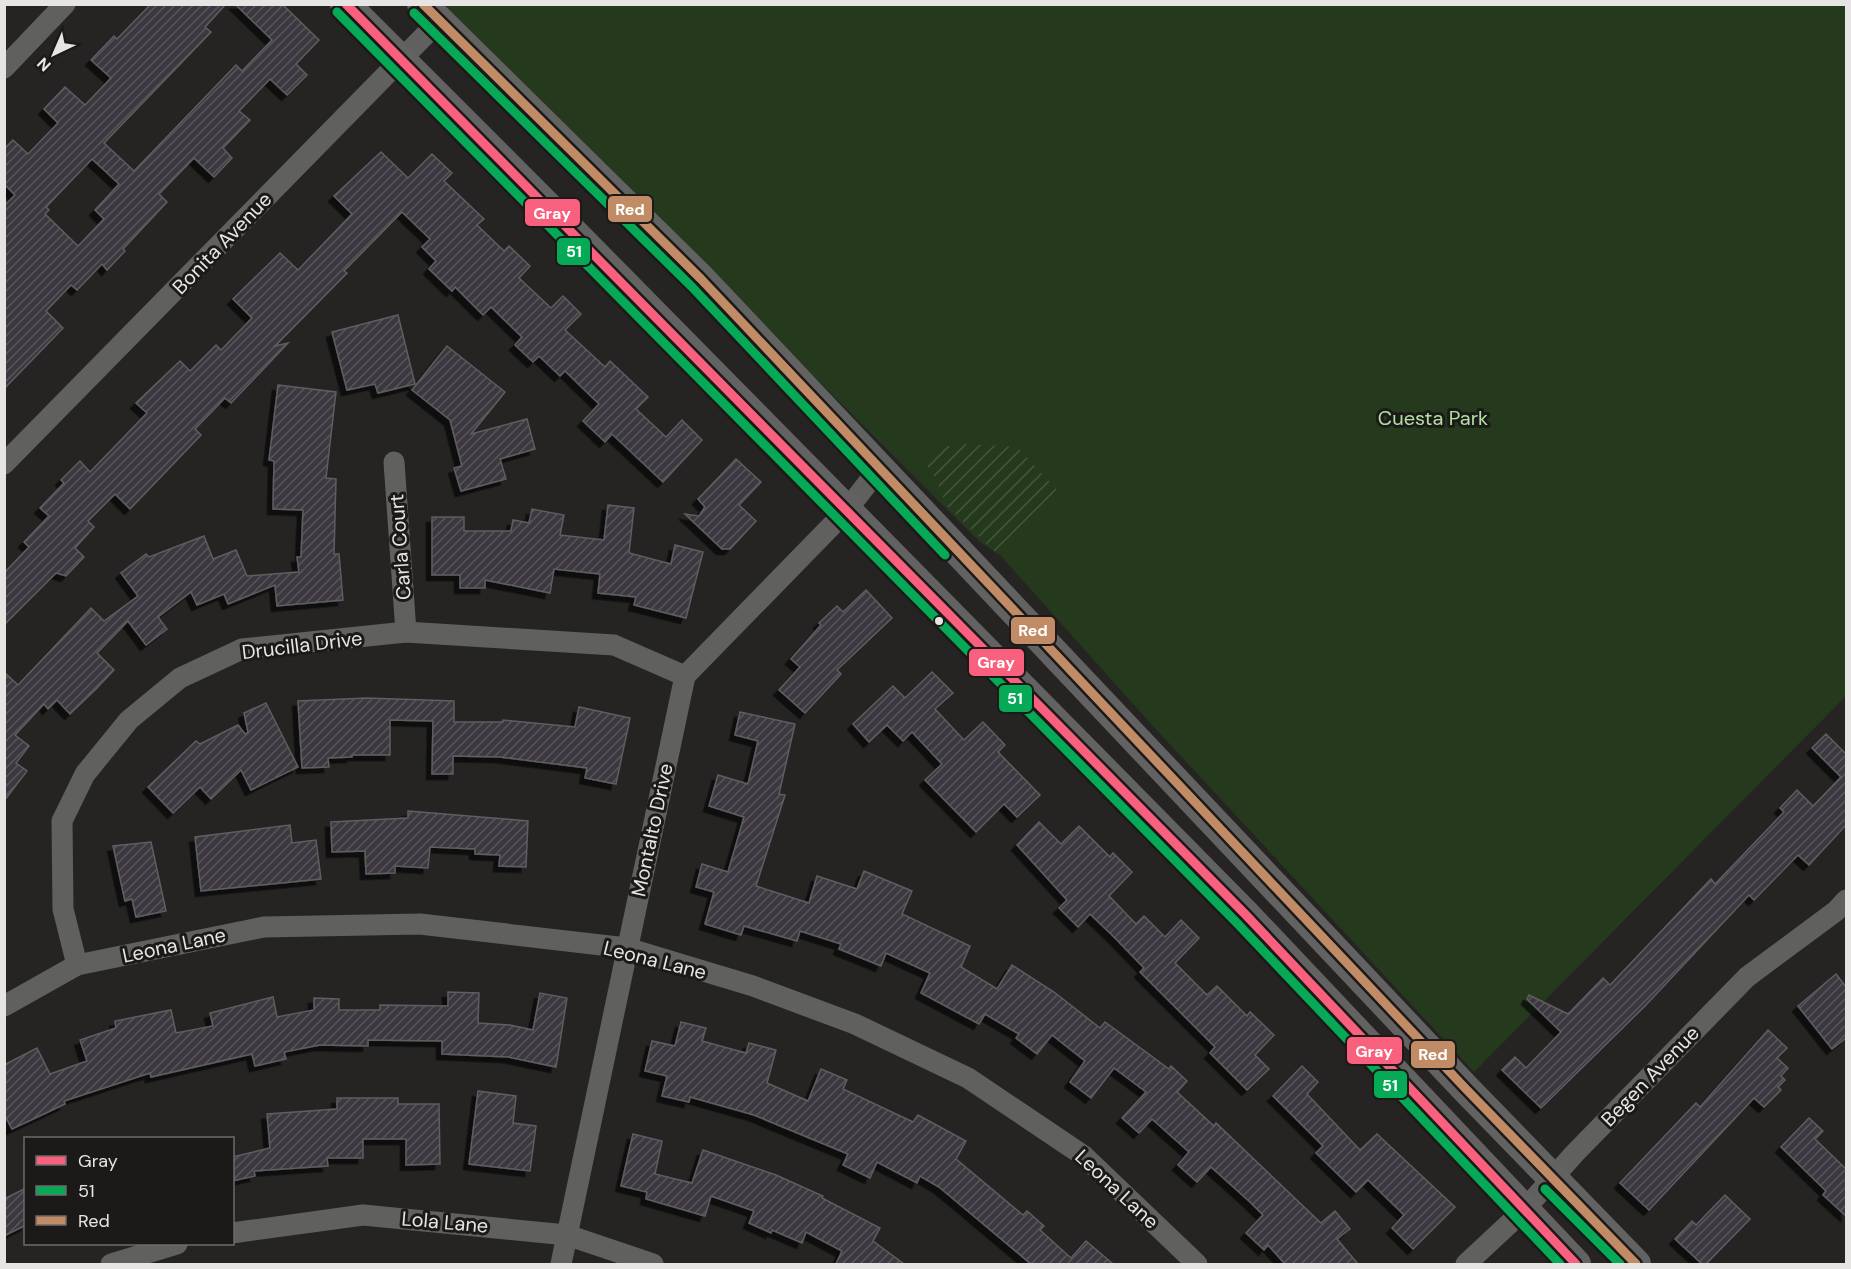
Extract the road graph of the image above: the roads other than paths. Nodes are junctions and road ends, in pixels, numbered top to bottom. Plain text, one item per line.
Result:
1 (65, 4) edge
2 (345, 4) edge
3 (431, 13) edge
4 (401, 61) junction
5 (4, 68) edge
6 (394, 462) dead end
7 (4, 464) edge
8 (880, 467) junction
9 (847, 510) junction
10 (406, 632) junction
11 (685, 676) junction
12 (1843, 911) edge
13 (627, 948) junction
14 (77, 965) junction
15 (4, 1006) edge
16 (1553, 1180) junction
17 (1524, 1210) junction
18 (234, 1233) edge
19 (567, 1235) junction
20 (174, 1245) edge
21 (111, 1264) edge
22 (561, 1264) edge
23 (653, 1264) edge
24 (1197, 1264) edge
25 (1466, 1264) edge
26 (1576, 1264) edge
27 (1636, 1264) edge

1 - 5 street
2 - 4 main road
3 - 4 street, Bonita Avenue
3 - 8 main road
4 - 7 street, Bonita Avenue
4 - 9 main road
6 - 10 street, Carla Court
8 - 9 street
8 - 16 main road
9 - 11 street
9 - 17 main road
10 - 11 street, Drucilla Drive
10 - 14 street, Drucilla Drive
11 - 13 street, Montalto Drive
12 - 16 street, Begen Avenue
13 - 14 street, Leona Lane
13 - 19 street, Montalto Drive
13 - 24 street, Leona Lane
14 - 15 street, Leona Lane
16 - 17 street, Begen Avenue
16 - 27 main road
17 - 25 street, Begen Avenue
17 - 26 main road
18 - 19 street, Lola Lane
19 - 22 street, Montalto Drive
19 - 23 street, Lola Lane
20 - 21 street

